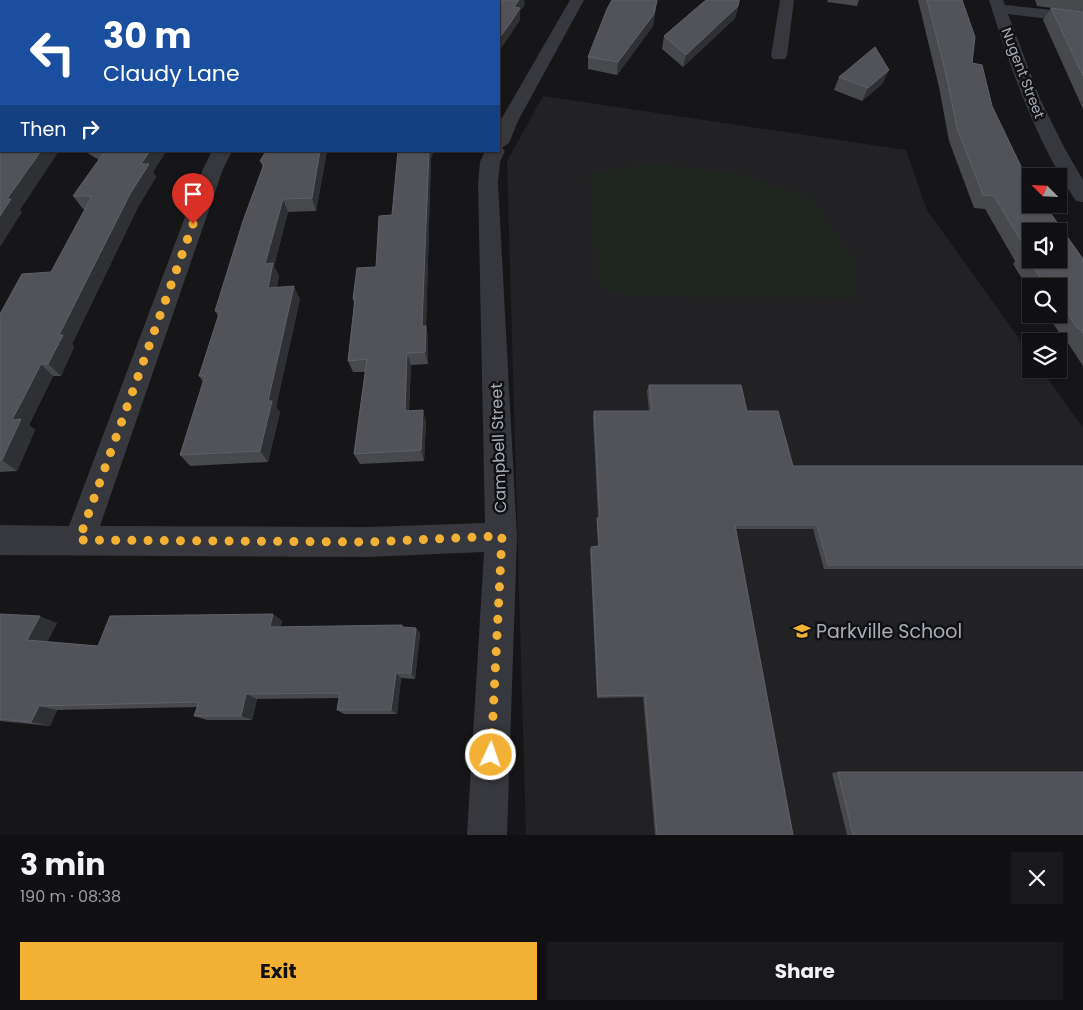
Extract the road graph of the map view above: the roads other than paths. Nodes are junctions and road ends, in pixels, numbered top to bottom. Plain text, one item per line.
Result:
1 (577, 0) edge
2 (787, 0) edge
3 (997, 5) edge
4 (1083, 18) edge
5 (779, 56) dead end
6 (500, 141) edge
7 (222, 152) edge
8 (495, 152) edge
9 (1083, 196) edge
10 (502, 536) junction
11 (0, 540) edge
12 (79, 540) junction
13 (487, 835) edge

1 - 6 street
2 - 5 street
3 - 4 street
3 - 9 street, Nugent Street
7 - 12 street
8 - 10 street, Campbell Street
10 - 12 street
10 - 13 street, Campbell Street
11 - 12 street

